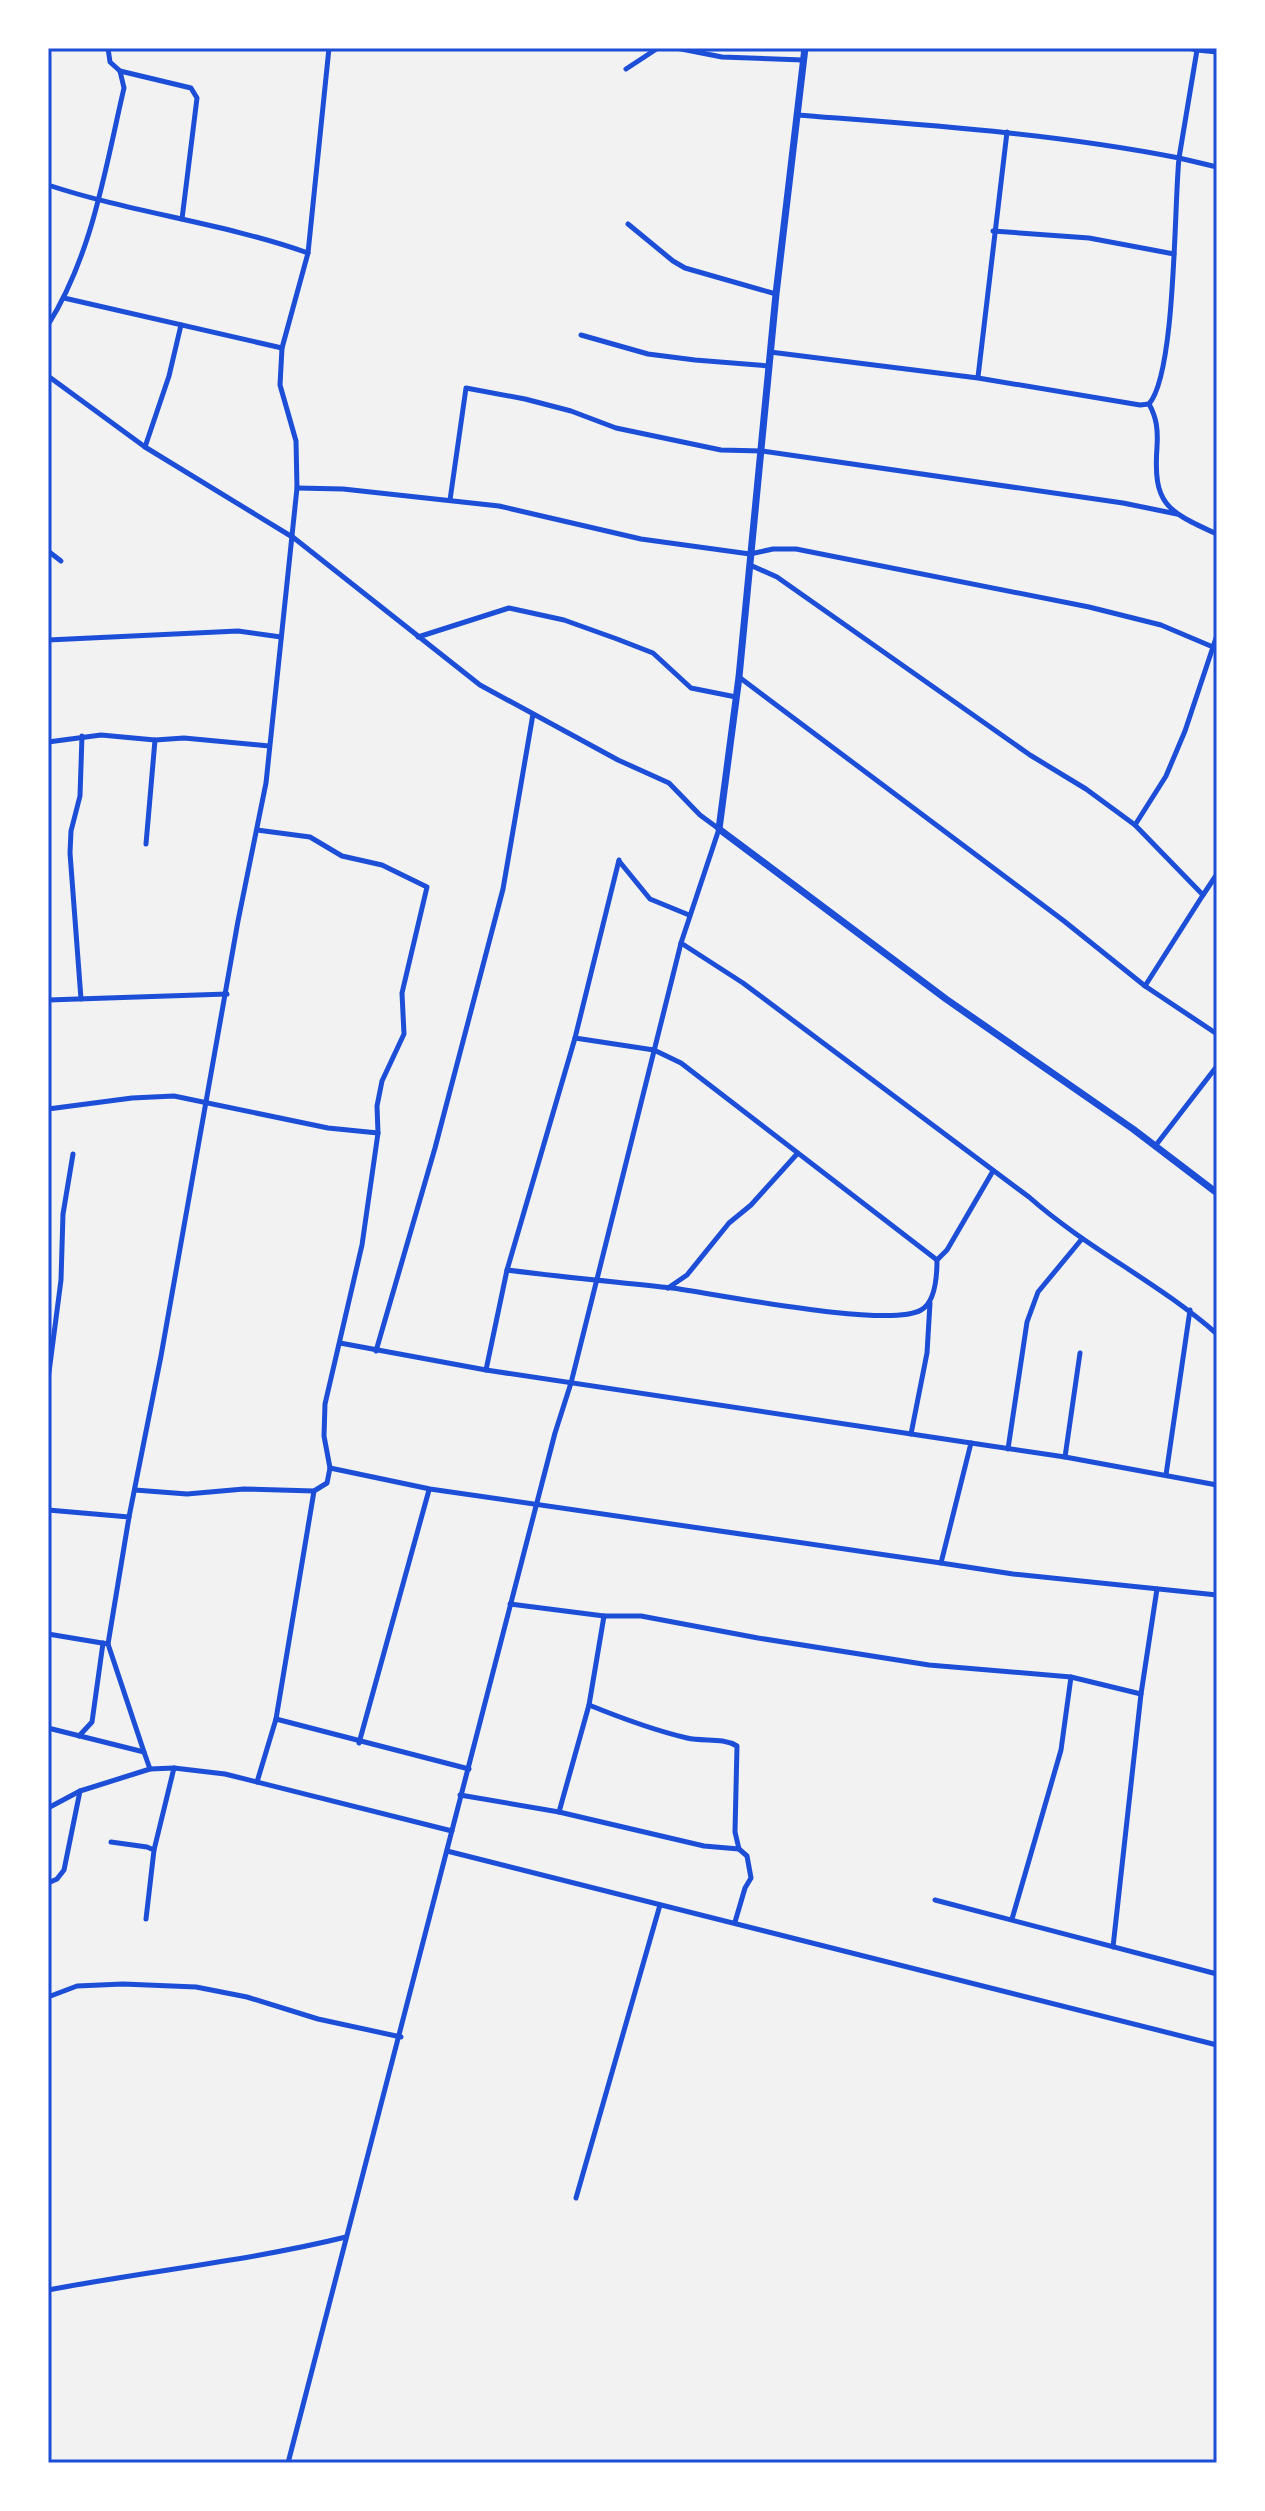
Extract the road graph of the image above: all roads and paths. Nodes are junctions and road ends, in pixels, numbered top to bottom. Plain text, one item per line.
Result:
1 (108, 48) edge
2 (329, 48) edge
3 (658, 48) edge
4 (676, 48) edge
5 (805, 48) edge
6 (1189, 48) edge
7 (1197, 50) edge
8 (1217, 52) edge
9 (803, 60) junction
10 (626, 69) dead end
11 (120, 71) junction
12 (796, 115) junction
13 (1007, 132) junction
14 (1179, 158) junction
15 (1217, 167) edge
16 (48, 185) edge
17 (97, 201) junction
18 (182, 219) junction
19 (628, 224) dead end
20 (993, 231) junction
21 (308, 253) junction
22 (1174, 254) junction
23 (776, 294) junction
24 (64, 298) junction
25 (48, 325) edge
26 (181, 325) junction
27 (581, 335) dead end
28 (282, 348) junction
29 (770, 352) junction
30 (769, 366) junction
31 (48, 376) edge
32 (978, 378) junction
33 (1149, 404) junction
34 (145, 447) junction
35 (762, 451) junction
36 (297, 488) junction
37 (450, 500) junction
38 (1177, 514) junction
39 (1217, 534) edge
40 (294, 538) junction
41 (48, 551) edge
42 (750, 554) junction
43 (61, 561) dead end
44 (749, 565) junction
45 (1217, 635) edge
46 (281, 637) junction
47 (418, 637) junction
48 (48, 640) edge
49 (1213, 647) junction
50 (739, 677) junction
51 (736, 697) junction
52 (533, 714) junction
53 (82, 736) junction
54 (155, 740) junction
55 (48, 742) edge
56 (269, 746) junction
57 (1135, 825) junction
58 (719, 829) junction
59 (257, 830) junction
60 (146, 844) dead end
61 (1217, 874) edge
62 (1203, 895) junction
63 (689, 915) junction
64 (681, 943) junction
65 (1145, 986) junction
66 (227, 994) junction
67 (81, 999) junction
68 (48, 1000) edge
69 (1217, 1034) edge
70 (575, 1038) junction
71 (654, 1050) junction
72 (1217, 1066) edge
73 (205, 1102) junction
74 (48, 1109) edge
75 (378, 1133) junction
76 (1156, 1145) junction
77 (73, 1154) dead end
78 (797, 1154) junction
79 (993, 1171) junction
80 (1217, 1193) edge
81 (1081, 1240) junction
82 (937, 1260) junction
83 (507, 1270) junction
84 (596, 1282) junction
85 (668, 1288) junction
86 (930, 1302) junction
87 (1190, 1310) junction
88 (1217, 1334) edge
89 (340, 1343) junction
90 (376, 1351) junction
91 (1080, 1353) dead end
92 (486, 1370) junction
93 (48, 1380) edge
94 (571, 1383) junction
95 (911, 1434) junction
96 (971, 1443) junction
97 (1008, 1449) junction
98 (1065, 1457) junction
99 (330, 1468) junction
100 (1166, 1475) junction
101 (1217, 1485) edge
102 (430, 1489) junction
103 (135, 1490) junction
104 (314, 1491) junction
105 (536, 1505) junction
106 (48, 1510) edge
107 (129, 1517) junction
108 (941, 1563) junction
109 (1157, 1589) junction
110 (1217, 1595) edge
111 (510, 1604) junction
112 (604, 1616) junction
113 (48, 1634) edge
114 (106, 1644) junction
115 (1071, 1677) junction
116 (1141, 1694) junction
117 (589, 1705) junction
118 (276, 1719) junction
119 (48, 1728) edge
120 (79, 1736) junction
121 (359, 1743) junction
122 (144, 1752) junction
123 (174, 1768) junction
124 (150, 1769) junction
125 (469, 1770) junction
126 (257, 1782) junction
127 (80, 1791) junction
128 (460, 1795) junction
129 (48, 1808) edge
130 (559, 1812) junction
131 (452, 1831) junction
132 (111, 1842) dead end
133 (739, 1849) junction
134 (154, 1850) junction
135 (447, 1851) junction
136 (48, 1883) edge
137 (935, 1900) dead end
138 (660, 1905) junction
139 (146, 1919) dead end
140 (1012, 1919) junction
141 (735, 1922) junction
142 (1113, 1947) junction
143 (1217, 1974) edge
144 (48, 1997) edge
145 (401, 2037) junction
146 (1217, 2045) edge
147 (576, 2198) dead end
148 (346, 2237) junction
149 (48, 2290) edge
150 (288, 2463) edge

1 - 11 street
2 - 21 street
3 - 10 street
4 - 9 street
5 - 9 street
6 - 7 street
7 - 8 street
7 - 14 street
9 - 12 street
11 - 17 street
11 - 18 street
12 - 13 street
12 - 23 street
13 - 14 street
13 - 20 street
14 - 15 street
14 - 22 street
16 - 17 street
17 - 18 street
17 - 24 street
18 - 21 street
19 - 23 street
20 - 22 street
20 - 32 street
21 - 28 street
22 - 33 street
23 - 29 street
24 - 25 street
24 - 26 street
26 - 28 street
26 - 34 street
27 - 30 street
28 - 36 street
29 - 30 street
29 - 32 street
30 - 35 street
31 - 34 street
32 - 33 street
33 - 38 street
34 - 40 street
35 - 37 street
35 - 38 street
35 - 42 street
36 - 37 street
36 - 40 street
37 - 42 street
38 - 39 street
40 - 46 street
40 - 47 street
41 - 43 street
42 - 44 street
42 - 49 street
44 - 50 street
44 - 57 street
45 - 49 street
46 - 48 street
46 - 56 street
47 - 51 street
47 - 52 street
49 - 57 street
50 - 51 street
50 - 65 street
51 - 58 street
52 - 58 street
52 - 90 street
53 - 54 street
53 - 55 street
53 - 67 street
54 - 56 street
54 - 60 street
56 - 59 street
57 - 62 street
58 - 63 street
58 - 76 street
59 - 66 street
59 - 75 street
61 - 62 street
62 - 65 street
63 - 64 street
63 - 70 street
64 - 71 street
64 - 79 street
65 - 69 street
66 - 67 street
66 - 73 street
67 - 68 street
70 - 71 street
70 - 83 street
71 - 78 street
71 - 84 street
72 - 76 street
73 - 74 street
73 - 75 street
73 - 103 street
75 - 89 street
76 - 80 street
77 - 93 street
78 - 82 street
78 - 85 street
79 - 81 street
79 - 82 street
81 - 87 street
81 - 97 street
82 - 86 street
83 - 84 street
83 - 92 street
84 - 85 street
84 - 94 street
85 - 86 street
86 - 95 street
87 - 88 street
87 - 100 street
89 - 90 street
89 - 99 street
90 - 92 street
91 - 98 street
92 - 94 street
94 - 95 street
94 - 105 street
95 - 96 street
96 - 97 street
96 - 108 street
97 - 98 street
98 - 100 street
99 - 102 street
99 - 104 street
100 - 101 street
102 - 105 street
102 - 121 street
103 - 104 street
103 - 107 street
104 - 118 street
105 - 108 street
105 - 111 street
106 - 107 street
107 - 114 street
108 - 109 street
109 - 110 street
109 - 116 street
111 - 112 street
111 - 125 street
112 - 115 street
112 - 117 street
113 - 114 street
114 - 120 street
114 - 122 street
115 - 116 street
115 - 140 street
116 - 142 street
117 - 130 street
117 - 133 street
118 - 121 street
118 - 126 street
119 - 120 street
120 - 122 street
121 - 125 street
122 - 124 street
123 - 124 street
123 - 126 street
123 - 134 street
124 - 127 street
125 - 128 street
126 - 131 street
127 - 129 street
127 - 136 street
128 - 130 street
128 - 131 street
130 - 133 street
131 - 135 street
132 - 134 street
133 - 141 street
134 - 139 street
135 - 138 street
135 - 145 street
137 - 140 street
138 - 141 street
138 - 147 street
140 - 142 street
141 - 146 street
142 - 143 street
144 - 145 street
145 - 148 street
148 - 149 street
148 - 150 street

